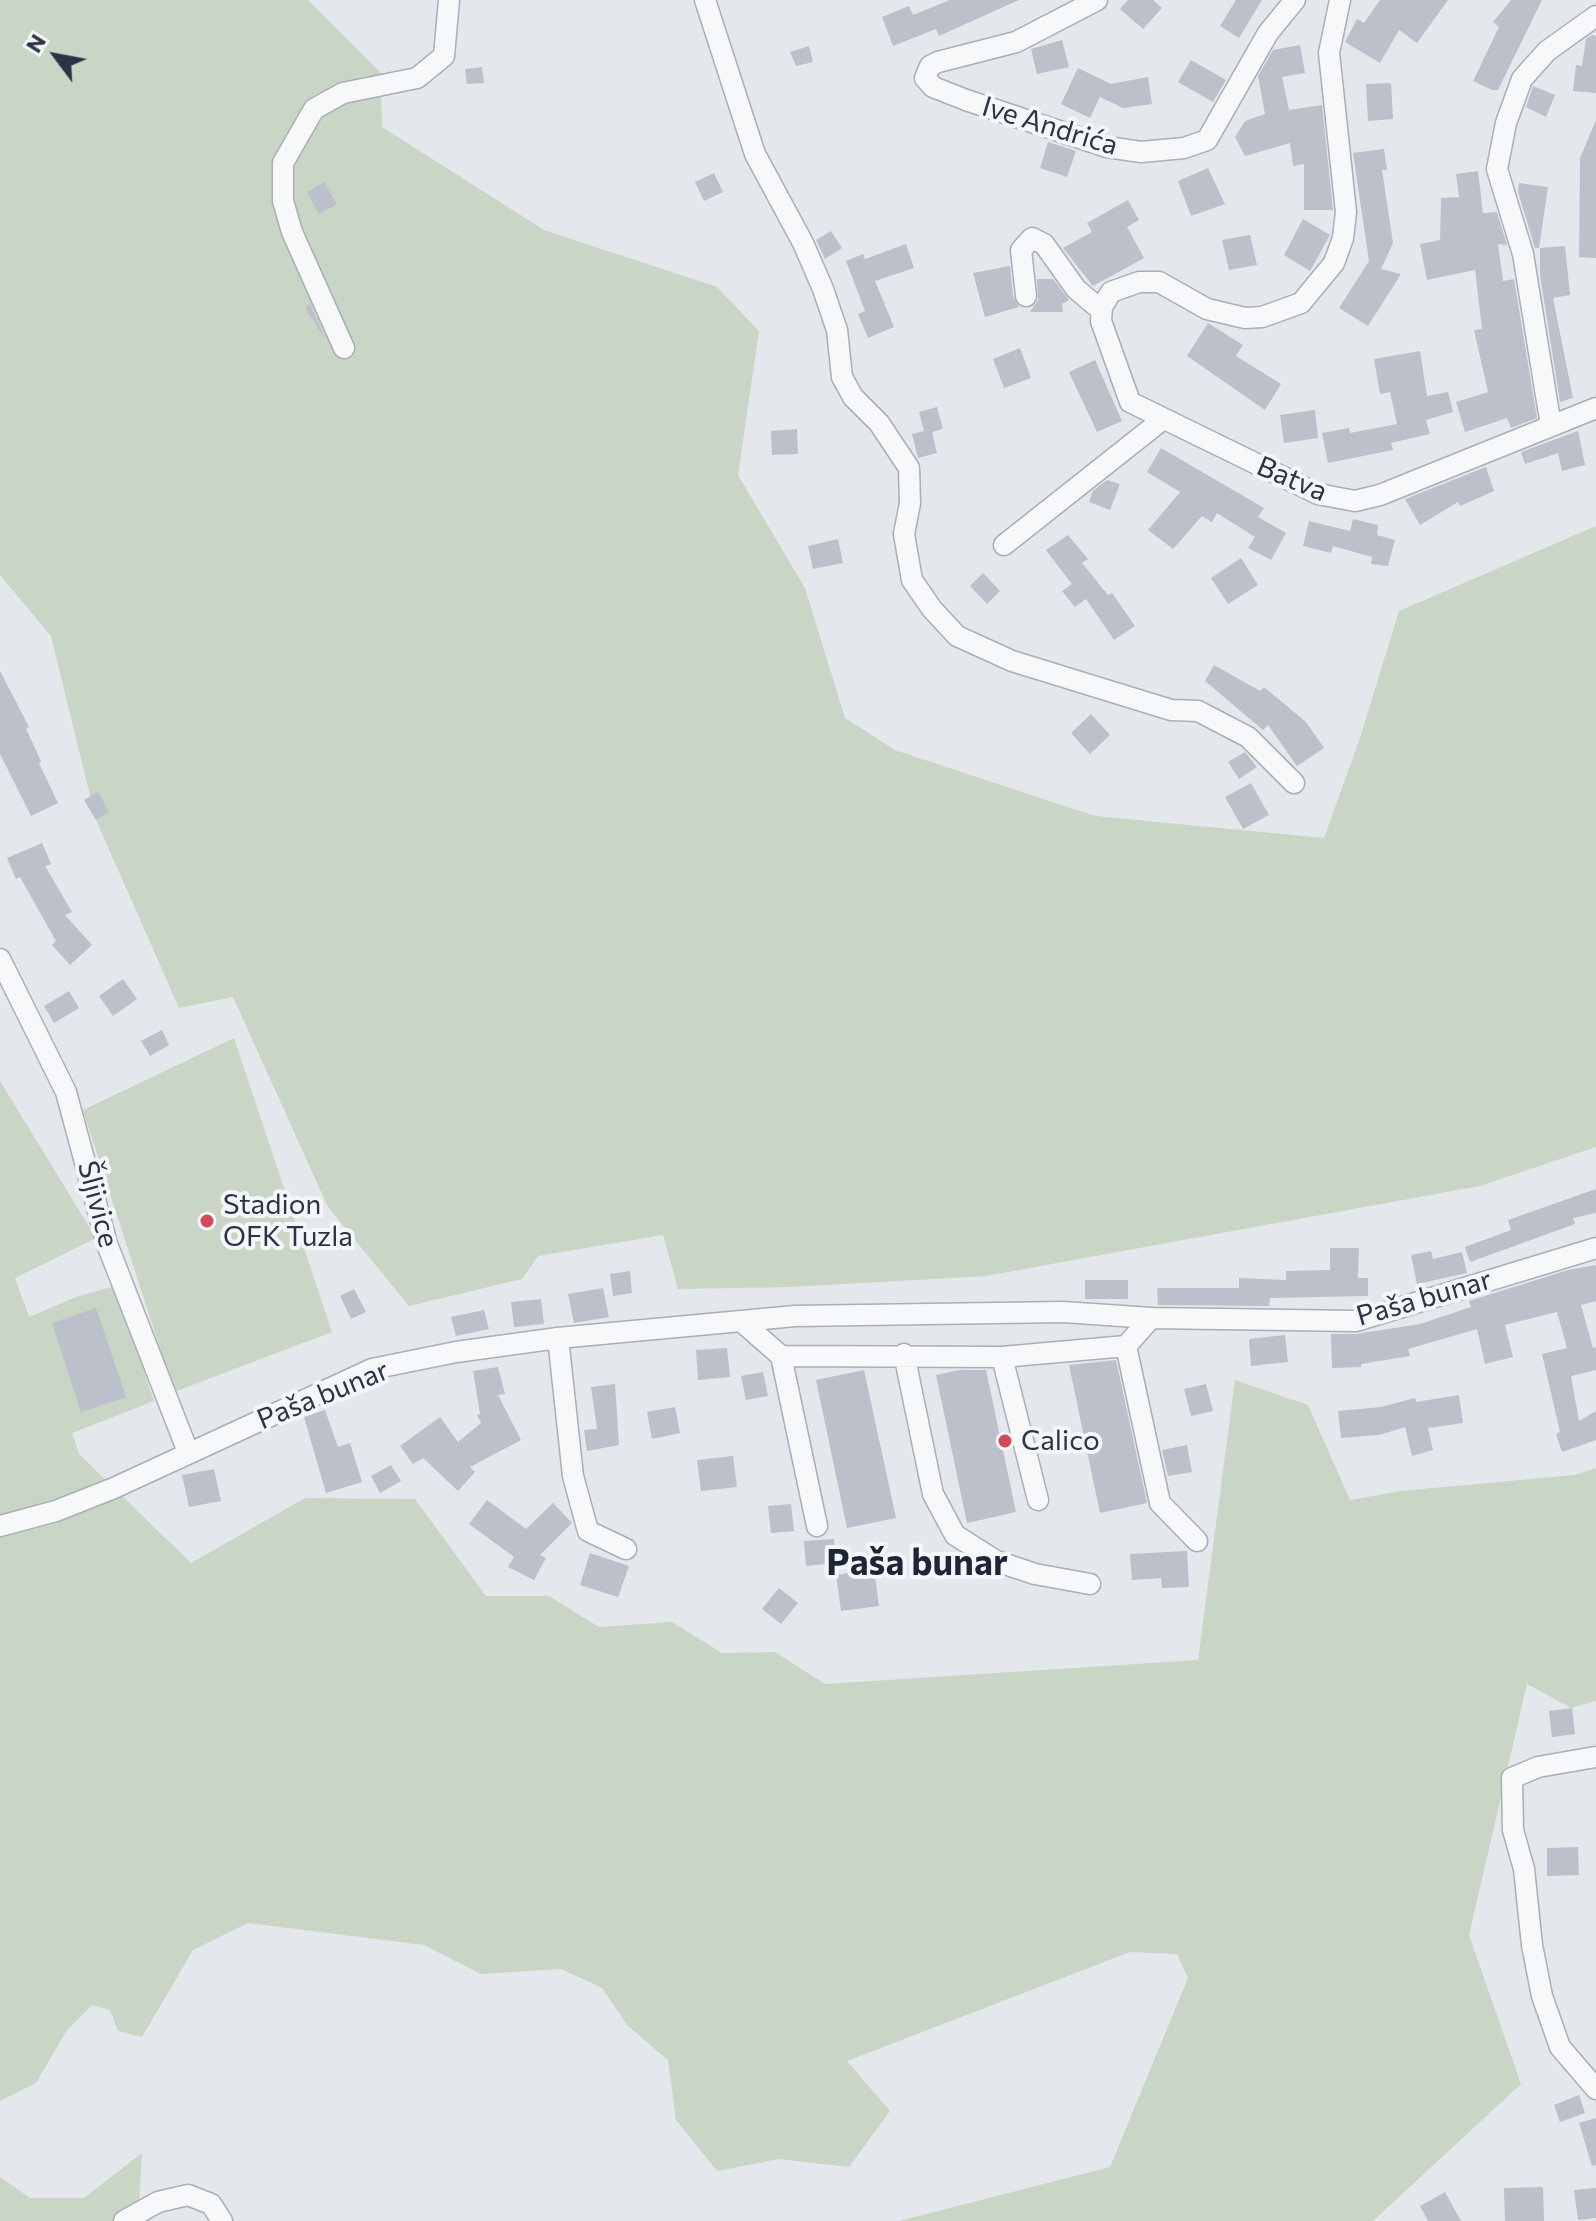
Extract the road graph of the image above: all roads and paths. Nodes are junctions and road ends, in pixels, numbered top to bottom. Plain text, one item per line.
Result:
1 (449, 0) edge
2 (705, 0) edge
3 (1097, 0) edge
4 (1295, 0) edge
5 (1340, 0) edge
6 (1596, 16) edge
7 (1026, 296) dead end
8 (1101, 310) junction
9 (344, 348) dead end
10 (1596, 408) edge
11 (1162, 420) junction
12 (1551, 426) junction
13 (1004, 545) dead end
14 (1294, 783) dead end
15 (0, 959) edge
16 (1596, 1248) edge
17 (1151, 1318) junction
18 (741, 1321) junction
19 (558, 1338) junction
20 (1126, 1346) junction
21 (904, 1354) junction
22 (781, 1356) junction
23 (1002, 1357) junction
24 (188, 1452) junction
25 (1038, 1500) dead end
26 (0, 1526) edge
27 (817, 1526) dead end
28 (1197, 1541) dead end
29 (626, 1549) dead end
30 (1090, 1584) dead end
31 (1595, 1757) edge
32 (1596, 2089) edge
33 (124, 2221) edge
34 (222, 2221) edge

1 - 9 street
2 - 14 street
3 - 4 street, Ive Andrića
5 - 8 street
6 - 12 street
7 - 8 street
8 - 11 street, Batva
10 - 12 street, Batva
11 - 12 street, Batva
11 - 13 street
15 - 24 street, Šljivice
16 - 17 street, Paša bunar
17 - 18 street, Paša bunar
17 - 20 street
18 - 19 street, Paša bunar
18 - 22 street
19 - 24 street, Paša bunar
19 - 29 street
20 - 23 street
20 - 28 street
21 - 22 street
21 - 23 street
21 - 30 street
22 - 27 street
23 - 25 street
24 - 26 street, Paša bunar
31 - 32 street
33 - 34 street

